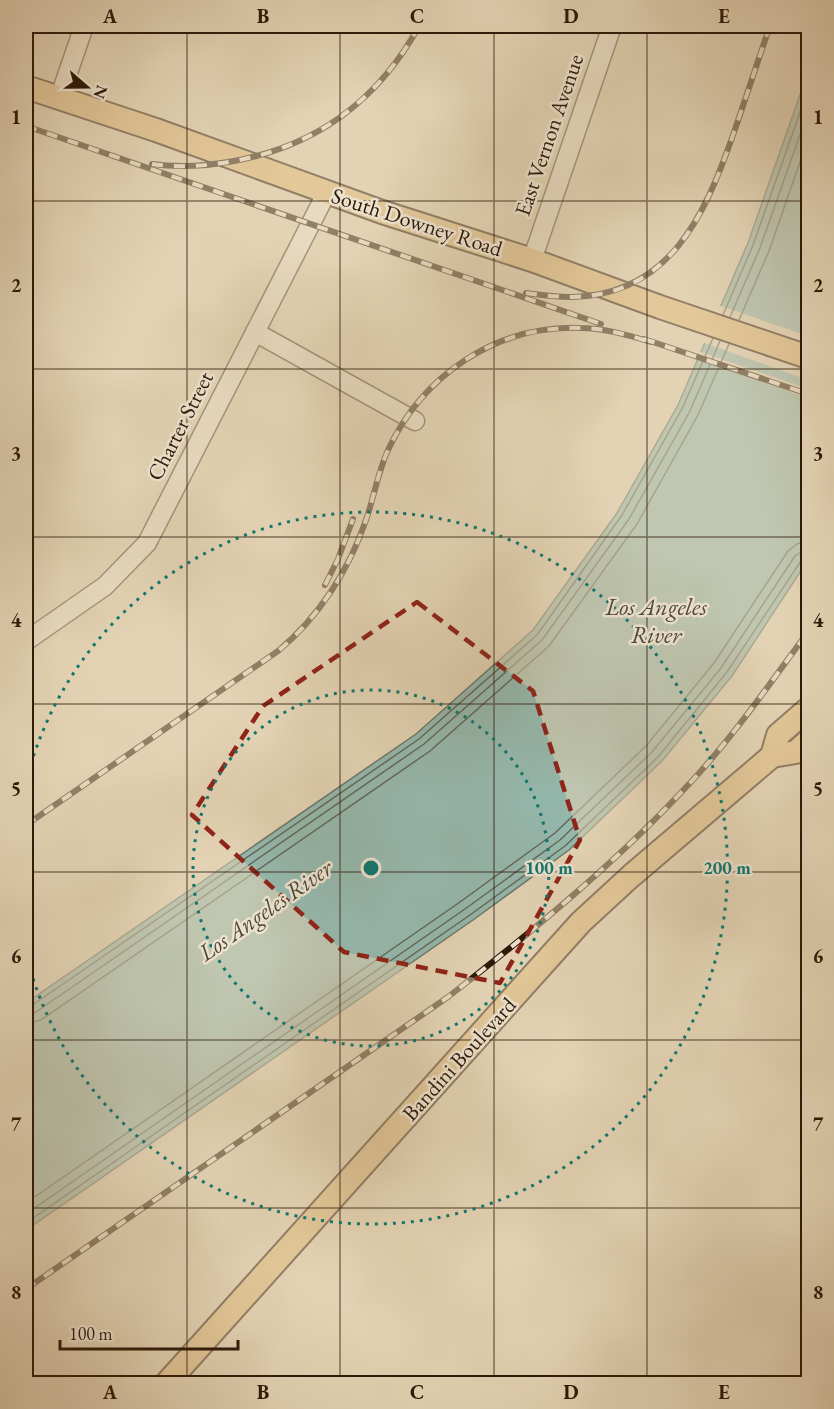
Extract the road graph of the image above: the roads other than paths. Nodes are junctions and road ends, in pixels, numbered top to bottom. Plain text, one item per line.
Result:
1 (84, 26) edge
2 (612, 26) edge
3 (26, 87) edge
4 (59, 99) junction
5 (327, 192) junction
6 (532, 260) junction
7 (255, 332) junction
8 (808, 357) edge
9 (415, 421) dead end
10 (26, 641) edge
11 (808, 709) edge
12 (808, 741) edge
13 (772, 756) junction
14 (166, 1383) edge

1 - 4 street
2 - 6 street, East Vernon Avenue
3 - 4 main road, South Downey Road
4 - 5 main road, South Downey Road
5 - 6 main road, South Downey Road
5 - 7 street, Charter Street
6 - 8 main road, South Downey Road
7 - 9 street
7 - 10 street, Charter Street
11 - 13 main road, Bandini Boulevard
12 - 13 main road, Bandini Boulevard
13 - 14 main road, Bandini Boulevard

